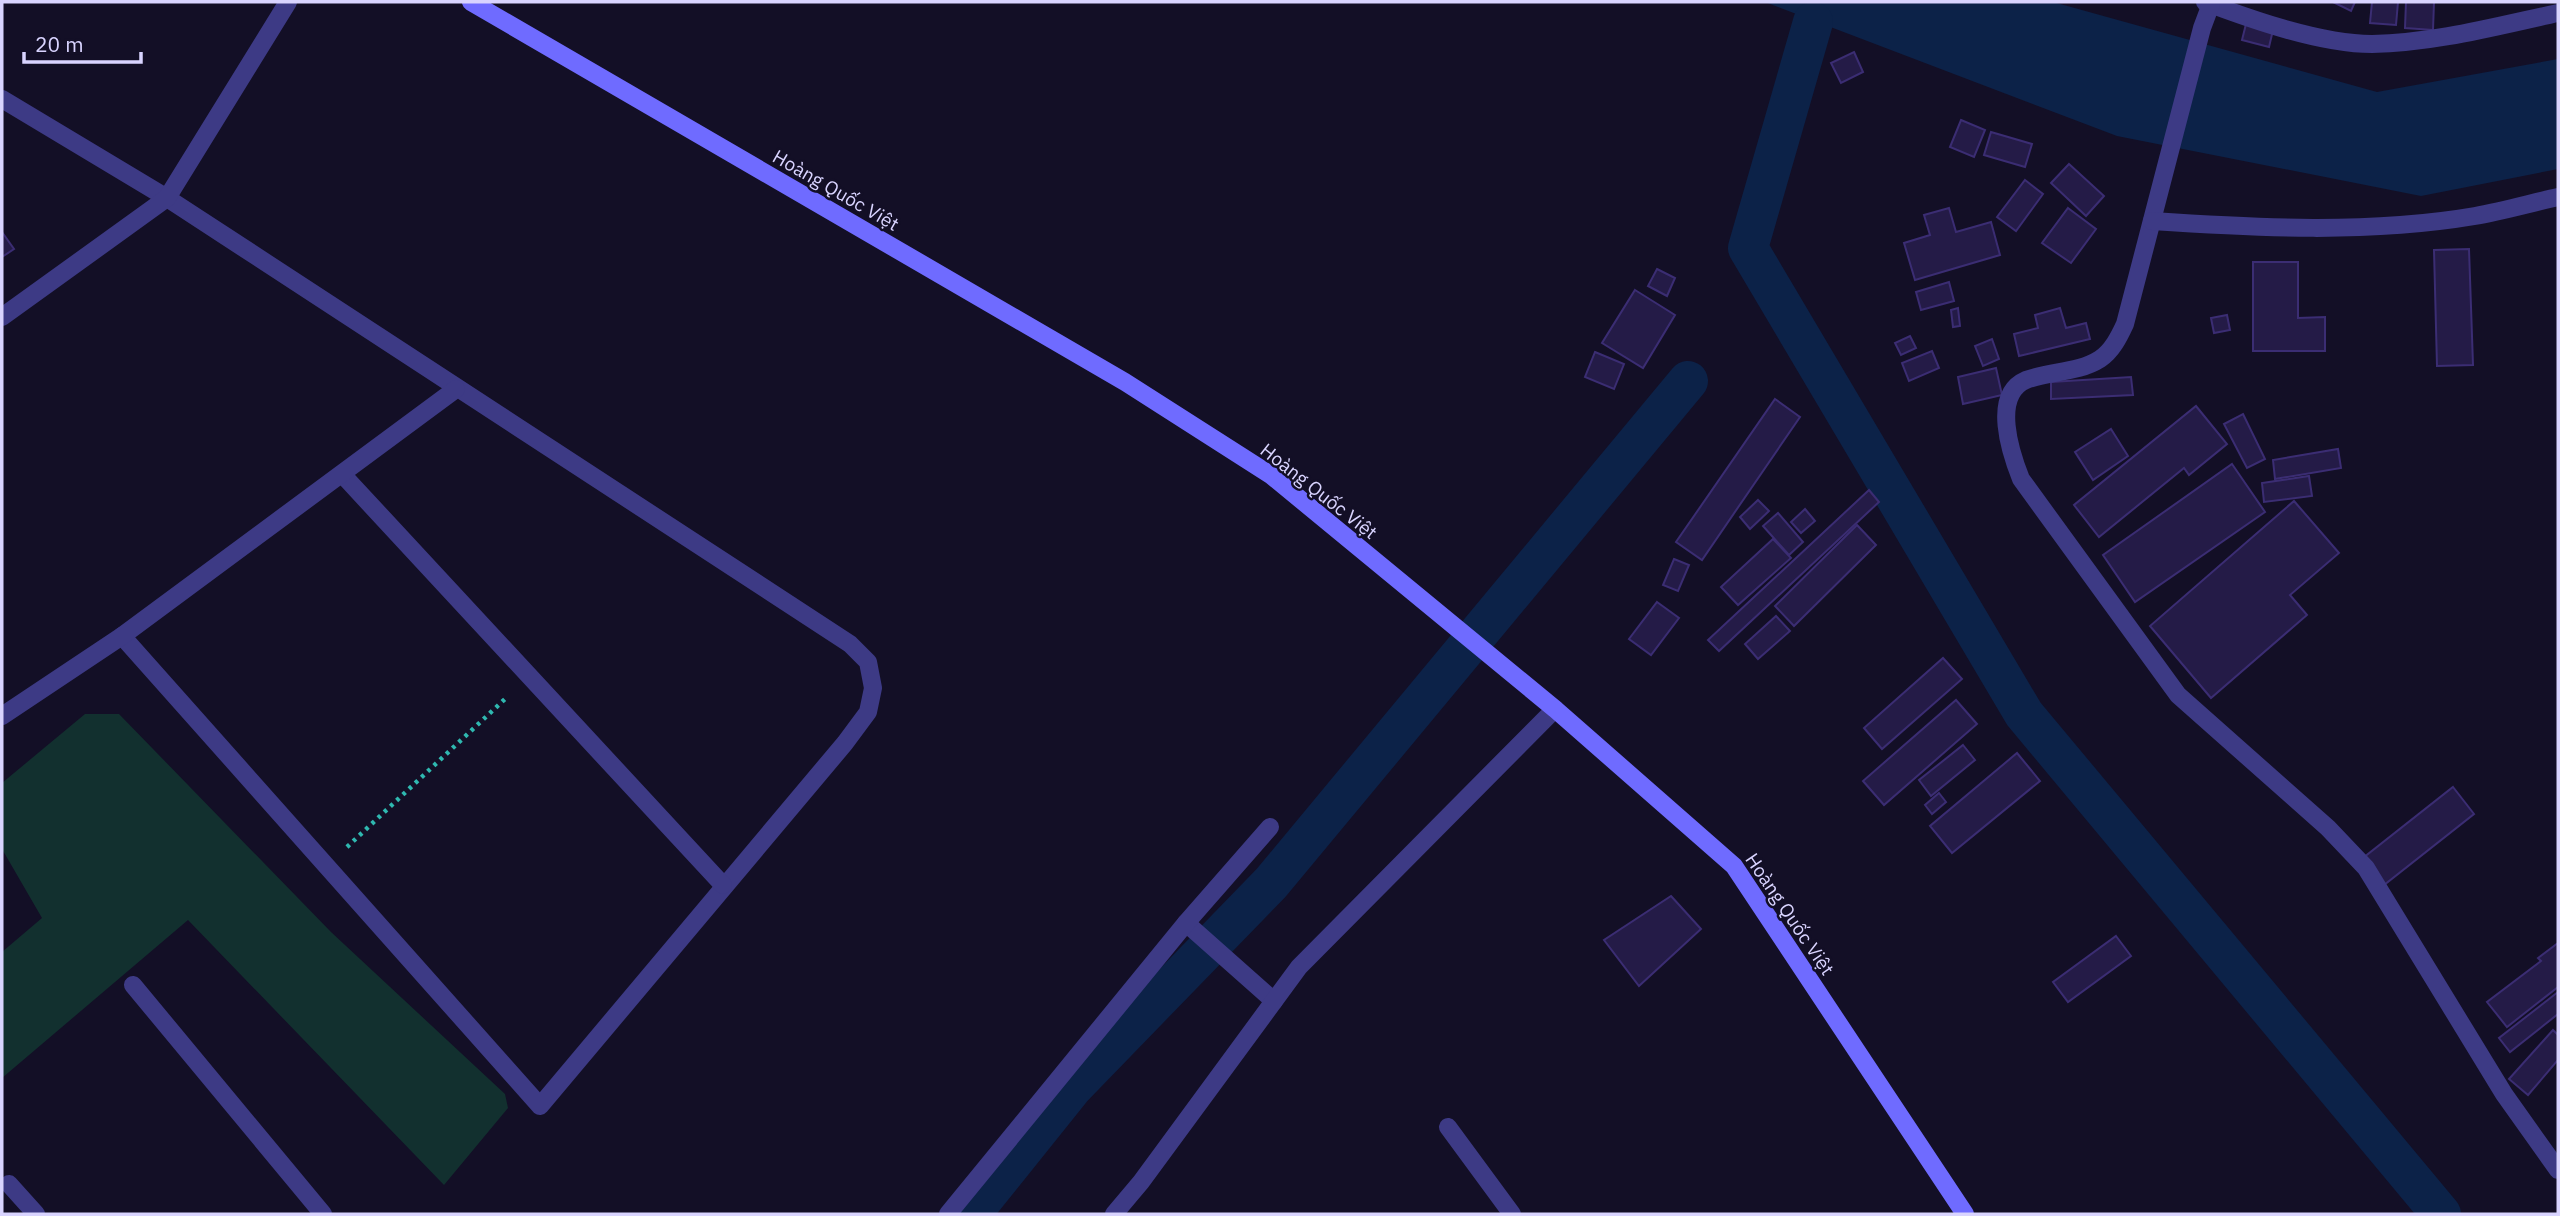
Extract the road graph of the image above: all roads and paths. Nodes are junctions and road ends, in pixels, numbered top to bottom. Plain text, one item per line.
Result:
1 (288, 2) edge
2 (471, 2) edge
3 (2208, 3) edge
4 (2244, 8) edge
5 (2558, 13) edge
6 (2, 99) edge
7 (2558, 197) edge
8 (167, 198) junction
9 (2152, 221) junction
10 (2, 317) edge
11 (456, 389) junction
12 (342, 474) junction
13 (122, 636) junction
14 (506, 699) dead end
15 (1555, 709) junction
16 (2, 716) edge
17 (1270, 827) dead end
18 (347, 847) dead end
19 (723, 885) junction
20 (1192, 929) junction
21 (133, 985) dead end
22 (1269, 997) junction
23 (1448, 1127) dead end
24 (2558, 1170) edge
25 (9, 1184) dead end
26 (36, 1214) edge
27 (323, 1214) edge
28 (948, 1214) edge
29 (1114, 1214) edge
30 (1512, 1214) edge
31 (1965, 1214) edge

1 - 8 street
2 - 15 street, Hoàng Quốc Việt
3 - 4 street
3 - 9 street
4 - 5 street
6 - 8 street
7 - 9 street
8 - 10 street
8 - 11 street
9 - 24 street
11 - 12 street
11 - 19 street
12 - 13 street
12 - 19 street
13 - 16 street
13 - 19 street
14 - 18 path
15 - 22 street
15 - 31 street, Hoàng Quốc Việt
17 - 20 street
20 - 22 street
20 - 28 street
21 - 27 street
22 - 29 street
23 - 30 street
25 - 26 street

